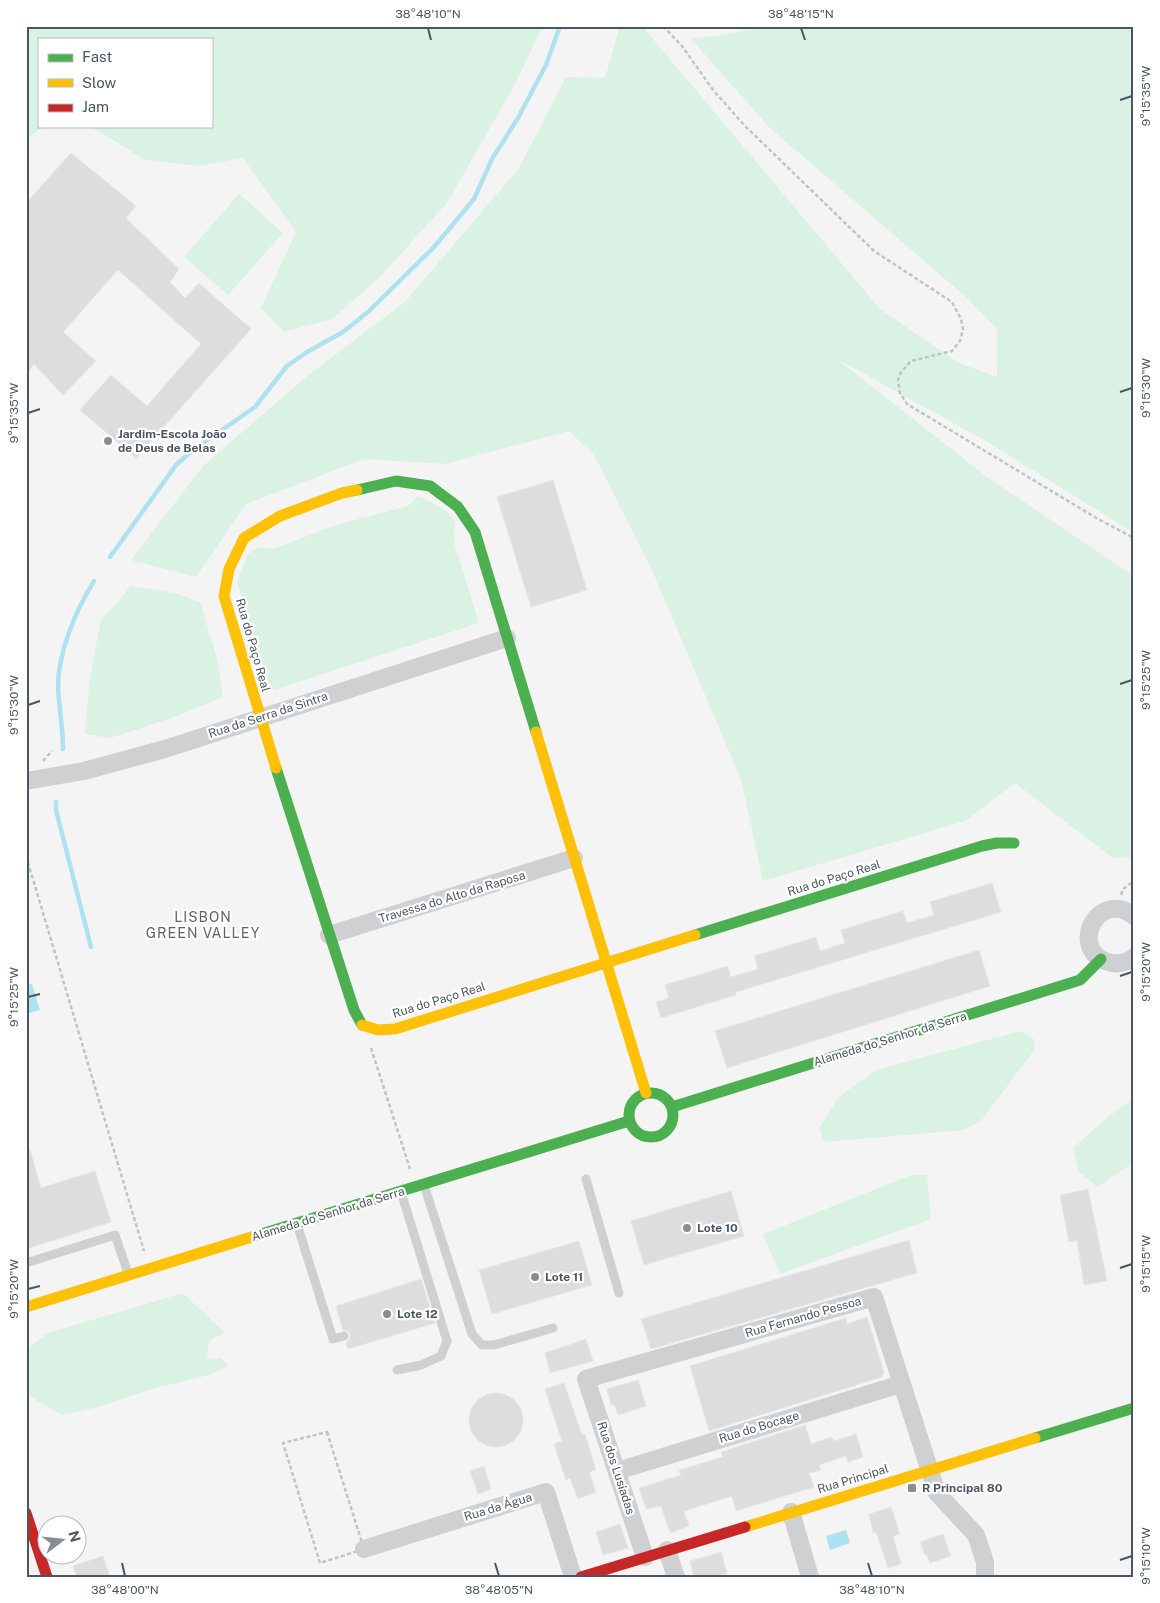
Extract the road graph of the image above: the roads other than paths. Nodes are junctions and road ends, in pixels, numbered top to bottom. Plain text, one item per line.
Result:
1 (507, 638) junction
2 (260, 718) junction
3 (26, 781) edge
4 (1014, 843) dead end
5 (574, 858) junction
6 (1134, 916) edge
7 (329, 935) junction
8 (1134, 957) edge
9 (1101, 959) junction
10 (606, 963) junction
11 (646, 1092) junction
12 (672, 1108) junction
13 (629, 1121) junction
14 (586, 1180) dead end
15 (420, 1186) junction
16 (401, 1192) junction
17 (297, 1224) junction
18 (29, 1262) dead end
19 (129, 1276) junction
20 (619, 1293) dead end
21 (26, 1307) edge
22 (553, 1328) dead end
23 (344, 1336) dead end
24 (397, 1370) dead end
25 (586, 1379) joint
26 (901, 1384) junction
27 (1134, 1408) edge
28 (929, 1470) junction
29 (617, 1471) junction
30 (791, 1512) junction
31 (26, 1513) edge
32 (364, 1549) road end
33 (667, 1550) junction
34 (645, 1557) junction
35 (47, 1577) edge
36 (573, 1577) edge
37 (580, 1577) edge
38 (676, 1577) edge
39 (810, 1577) edge
40 (985, 1577) edge

1 - 2 street, Rua da Serra da Sintra
1 - 2 street, Rua do Paço Real
1 - 5 street, Rua do Paço Real
2 - 3 street, Rua da Serra da Sintra
2 - 7 street, Rua do Paço Real
4 - 10 street, Rua do Paço Real
5 - 7 street, Travessa do Alto da Raposa
5 - 10 street, Rua do Paço Real
6 - 9 street
7 - 10 street, Rua do Paço Real
8 - 9 street
9 - 12 street, Alameda do Senhor da Serra
10 - 11 street, Rua do Paço Real
11 - 12 street
11 - 13 street
12 - 13 street
13 - 15 street, Alameda do Senhor da Serra
14 - 20 lane
15 - 16 street, Alameda do Senhor da Serra
15 - 22 lane
16 - 17 street, Alameda do Senhor da Serra
16 - 24 lane
17 - 19 street, Alameda do Senhor da Serra
17 - 23 lane
18 - 19 lane
19 - 21 street, Alameda do Senhor da Serra
25 - 26 street, Rua Fernando Pessoa
25 - 29 street, Rua dos Lusíadas
26 - 28 street, Rua Fernando Pessoa
26 - 29 street, Rua do Bocage
27 - 28 street, Rua Principal
28 - 30 street, Rua Principal
28 - 40 street, Rua Fernando Pessoa
29 - 34 street, Rua dos Lusíadas
30 - 33 street, Rua Principal
30 - 39 street
31 - 35 street
32 - 36 street, Rua da Água
33 - 34 street, Rua Principal
33 - 38 street
34 - 37 street, Rua Principal

